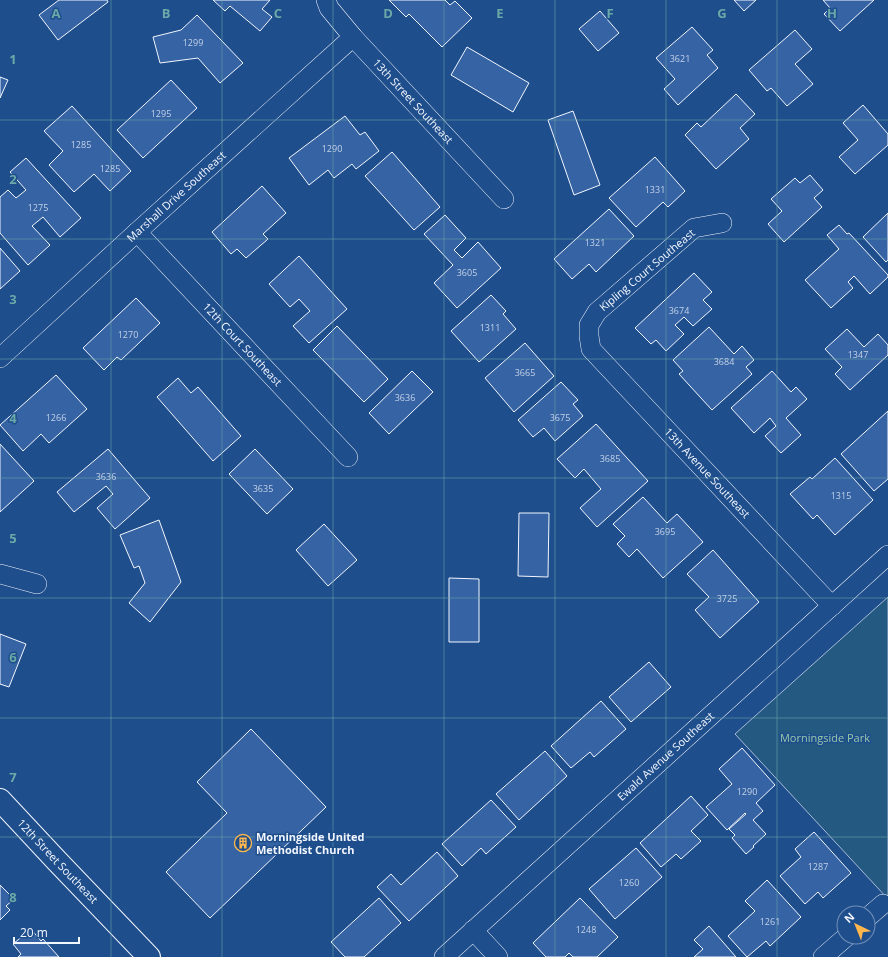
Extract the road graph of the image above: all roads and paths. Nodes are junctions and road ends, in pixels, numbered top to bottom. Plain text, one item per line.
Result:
1 (326, 0) edge
2 (353, 37) junction
3 (504, 200) dead end
4 (722, 224) dead end
5 (137, 232) junction
6 (589, 336) joint
7 (0, 358) edge
8 (348, 457) dead end
9 (888, 555) edge
10 (0, 574) edge
11 (37, 584) dead end
12 (832, 606) junction
13 (1, 803) edge
14 (883, 904) dead end
15 (876, 910) edge
16 (473, 930) junction
17 (837, 945) edge
18 (149, 957) edge
19 (444, 957) edge
20 (498, 957) edge
21 (823, 957) edge

1 - 2 street, 13th Street Southeast
2 - 3 street, 13th Street Southeast
2 - 5 street, Marshall Drive Southeast
4 - 6 street, Kipling Court Southeast
5 - 7 street, Marshall Drive Southeast
5 - 8 street, 12th Court Southeast
6 - 12 street, 13th Avenue Southeast
9 - 12 street, Ewald Avenue Southeast
10 - 11 street
12 - 16 street, Ewald Avenue Southeast
13 - 18 main road, 12th Street Southeast
14 - 15 street
16 - 19 street, Ewald Avenue Southeast
16 - 20 street
17 - 21 street

